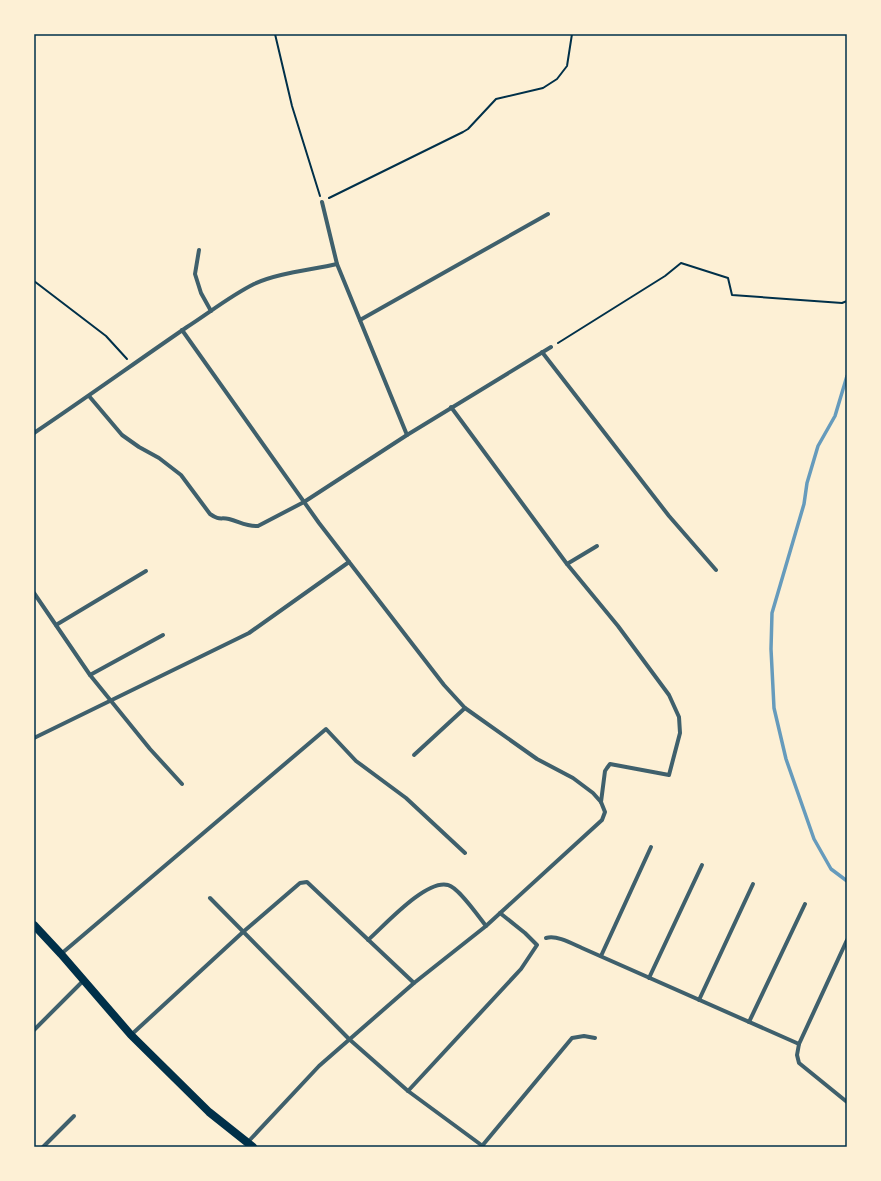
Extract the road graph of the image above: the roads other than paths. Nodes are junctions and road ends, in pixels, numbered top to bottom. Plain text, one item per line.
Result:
1 (322, 202) road end
2 (548, 214) dead end
3 (199, 250) dead end
4 (336, 264) junction
5 (211, 311) junction
6 (360, 320) junction
7 (182, 330) junction
8 (552, 347) road end
9 (542, 352) junction
10 (89, 396) junction
11 (452, 407) junction
12 (34, 432) edge
13 (407, 435) junction
14 (304, 502) junction
15 (597, 546) dead end
16 (349, 562) junction
17 (567, 564) junction
18 (716, 570) dead end
19 (146, 571) dead end
20 (34, 594) edge
21 (56, 625) junction
22 (163, 635) dead end
23 (90, 675) junction
24 (111, 701) junction
25 (465, 708) junction
26 (34, 738) edge
27 (414, 755) dead end
28 (182, 784) dead end
29 (601, 802) junction
30 (651, 847) dead end
31 (465, 853) dead end
32 (702, 865) dead end
33 (753, 884) dead end
34 (210, 898) dead end
35 (805, 904) dead end
36 (500, 913) junction
37 (34, 925) edge
38 (486, 926) junction
39 (242, 932) junction
40 (546, 938) dead end
41 (368, 940) junction
42 (847, 940) edge
43 (61, 954) junction
44 (601, 956) junction
45 (649, 978) junction
46 (84, 980) junction
47 (414, 983) junction
48 (700, 1000) junction
49 (749, 1022) junction
50 (34, 1030) edge
51 (131, 1035) junction
52 (595, 1038) dead end
53 (349, 1039) junction
54 (799, 1044) junction
55 (408, 1091) junction
56 (847, 1102) edge
57 (74, 1116) dead end
58 (250, 1145) edge
59 (483, 1146) edge
60 (43, 1147) edge

1 - 4 street
2 - 6 street
3 - 5 street
4 - 5 street
4 - 6 street
5 - 7 street
6 - 13 street
7 - 10 street
7 - 14 street
8 - 9 street
9 - 11 street
9 - 18 street
10 - 12 street
10 - 14 street
11 - 13 street
11 - 17 street
13 - 14 street
14 - 16 street
15 - 17 street
16 - 24 street
16 - 25 street
17 - 29 street
19 - 21 street
20 - 21 street
21 - 23 street
22 - 23 street
23 - 24 street
24 - 26 street
24 - 28 street
25 - 27 street
25 - 29 street
29 - 36 street
30 - 44 street
31 - 43 street
32 - 45 street
33 - 48 street
34 - 39 street
35 - 49 street
36 - 38 street
36 - 55 street
37 - 43 main road
38 - 41 street
38 - 47 street
39 - 41 street
39 - 51 street
39 - 53 street
40 - 44 street
41 - 47 street
42 - 54 street
43 - 46 main road
44 - 45 street
45 - 48 street
46 - 50 street
46 - 51 main road
47 - 53 street
48 - 49 street
49 - 54 street
51 - 58 main road
52 - 59 street
53 - 55 street
53 - 58 street
54 - 56 street
55 - 59 street
57 - 60 street

